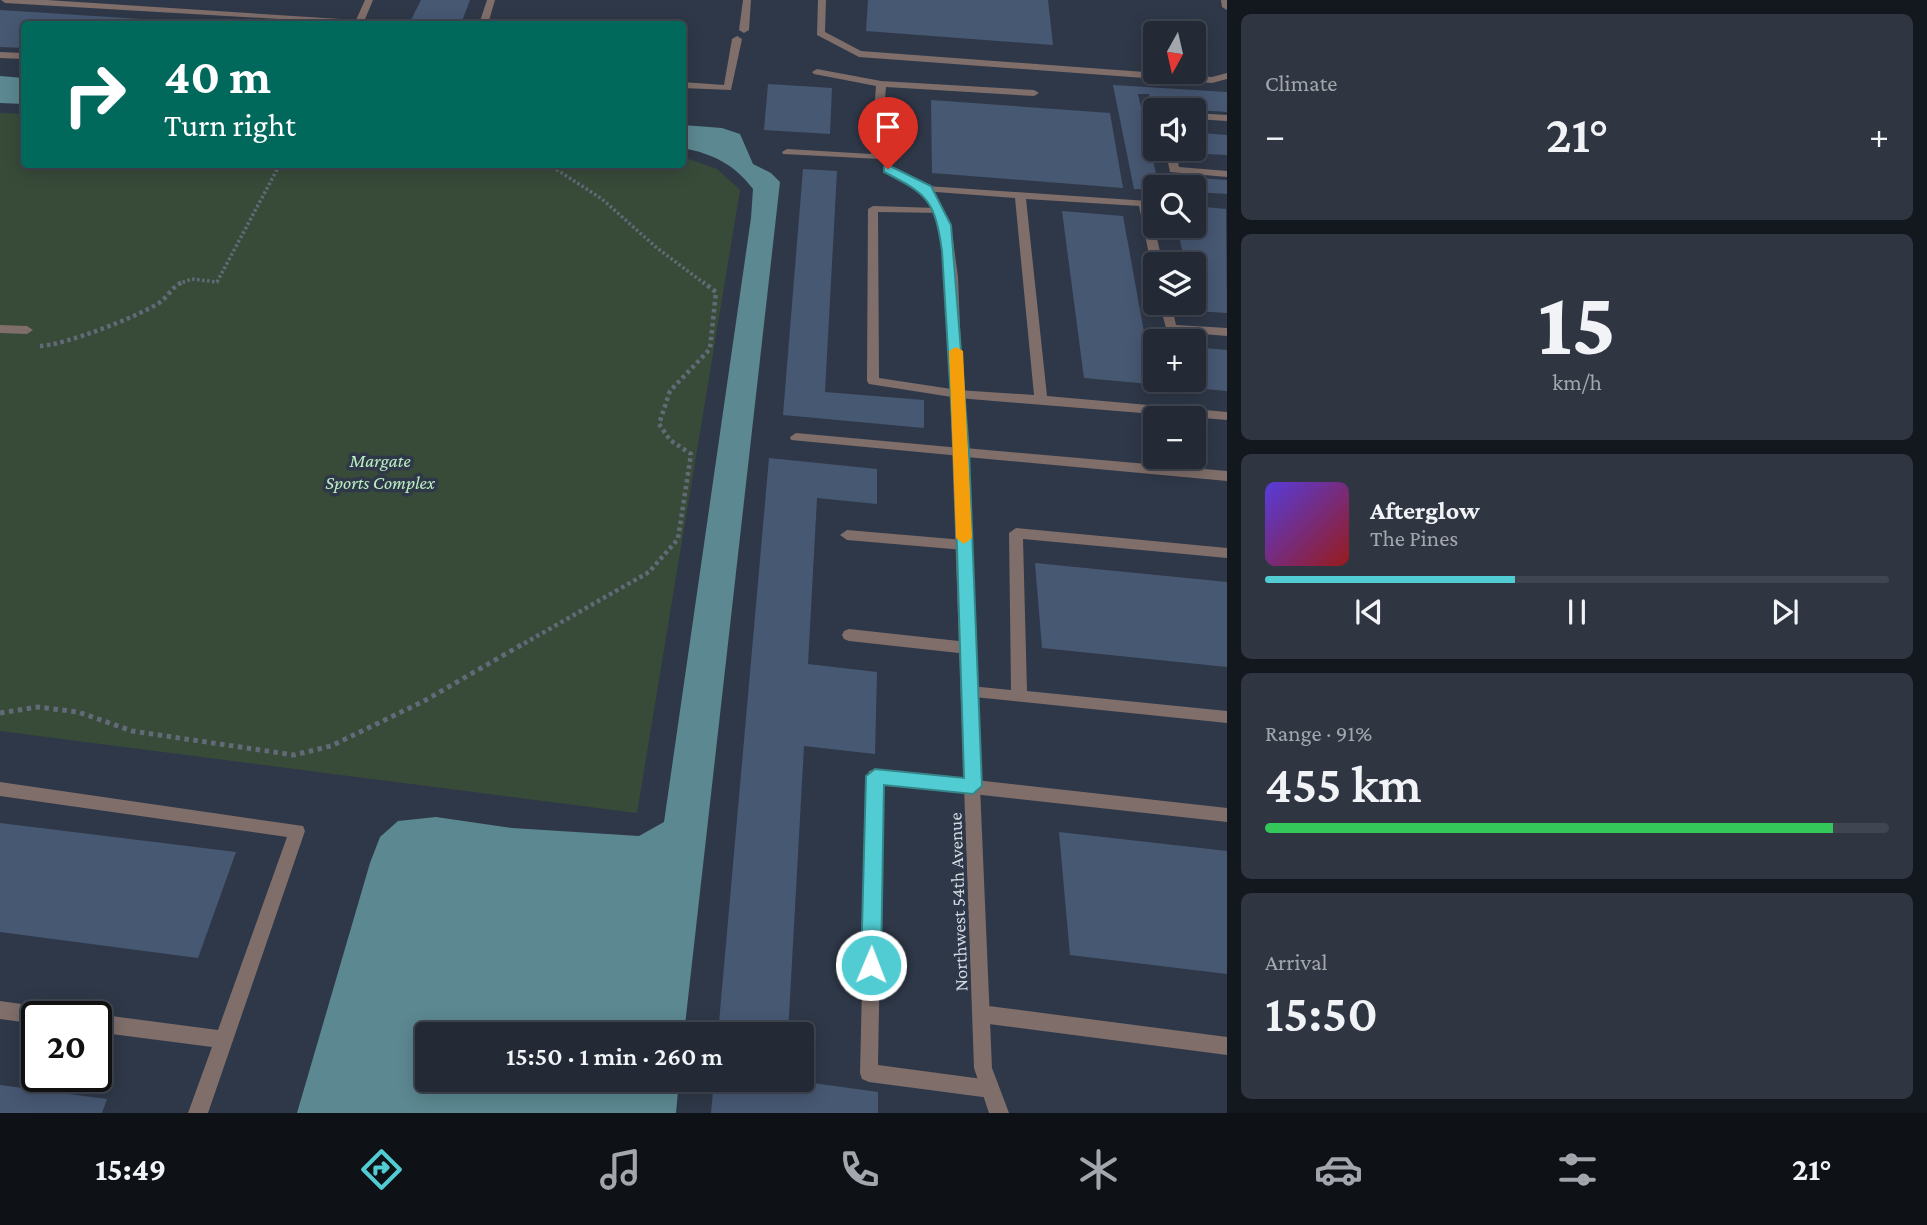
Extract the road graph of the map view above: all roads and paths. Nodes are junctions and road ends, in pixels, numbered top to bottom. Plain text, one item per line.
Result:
1 (5, 0) edge
2 (369, 0) edge
3 (491, 0) edge
4 (747, 0) edge
5 (822, 0) edge
6 (1225, 0) edge
7 (1227, 7) edge
8 (315, 21) edge
9 (360, 21) edge
10 (484, 21) edge
11 (0, 55) edge
12 (21, 56) edge
13 (817, 72) dead end
14 (1227, 76) edge
15 (881, 84) junction
16 (686, 85) edge
17 (1034, 93) dead end
18 (1206, 117) edge
19 (1227, 118) edge
20 (787, 152) dead end
21 (876, 157) junction
22 (1172, 161) edge
23 (278, 168) edge
24 (554, 168) edge
25 (1227, 174) edge
26 (927, 189) junction
27 (1020, 195) junction
28 (938, 211) junction
29 (1154, 252) edge
30 (1168, 315) edge
31 (0, 329) edge
32 (27, 330) dead end
33 (1227, 332) edge
34 (35, 346) dead end
35 (958, 394) junction
36 (1041, 400) junction
37 (1227, 416) edge
38 (796, 437) dead end
39 (961, 452) junction
40 (1227, 476) edge
41 (847, 534) dead end
42 (964, 545) junction
43 (1227, 553) edge
44 (849, 635) dead end
45 (968, 648) junction
46 (970, 692) junction
47 (1019, 697) junction
48 (0, 713) edge
49 (1227, 718) edge
50 (973, 786) junction
51 (0, 789) edge
52 (1227, 815) edge
53 (0, 1010) edge
54 (21, 1013) edge
55 (981, 1014) junction
56 (112, 1025) edge
57 (222, 1039) junction
58 (1227, 1046) edge
59 (990, 1089) junction
60 (198, 1113) edge
61 (999, 1113) edge

1 - 8 street
2 - 9 street
3 - 10 street
4 - 16 street
5 - 14 street
6 - 7 street
11 - 12 street
13 - 15 street
15 - 17 street
15 - 21 street
18 - 19 street
20 - 21 street
21 - 26 street
22 - 25 street
23 - 34 path
24 - 48 path
26 - 27 street
26 - 28 street, Northwest 54th Avenue
27 - 29 street
27 - 36 street
28 - 35 street, Northwest 54th Avenue
28 - 35 street
30 - 33 street
31 - 32 street
35 - 36 street
35 - 39 street, Northwest 54th Avenue
36 - 37 street
38 - 39 street
39 - 40 street
39 - 42 street, Northwest 54th Avenue
41 - 42 street
42 - 45 street, Northwest 54th Avenue
43 - 47 street
44 - 45 street
45 - 46 street, Northwest 54th Avenue
46 - 47 street
46 - 50 street, Northwest 54th Avenue
47 - 49 street
50 - 52 street
50 - 55 street, Northwest 54th Avenue
50 - 59 street
51 - 57 street
53 - 54 street
55 - 58 street
55 - 59 street, Northwest 54th Avenue
56 - 57 street
57 - 60 street
59 - 61 street, Northwest 54th Avenue

